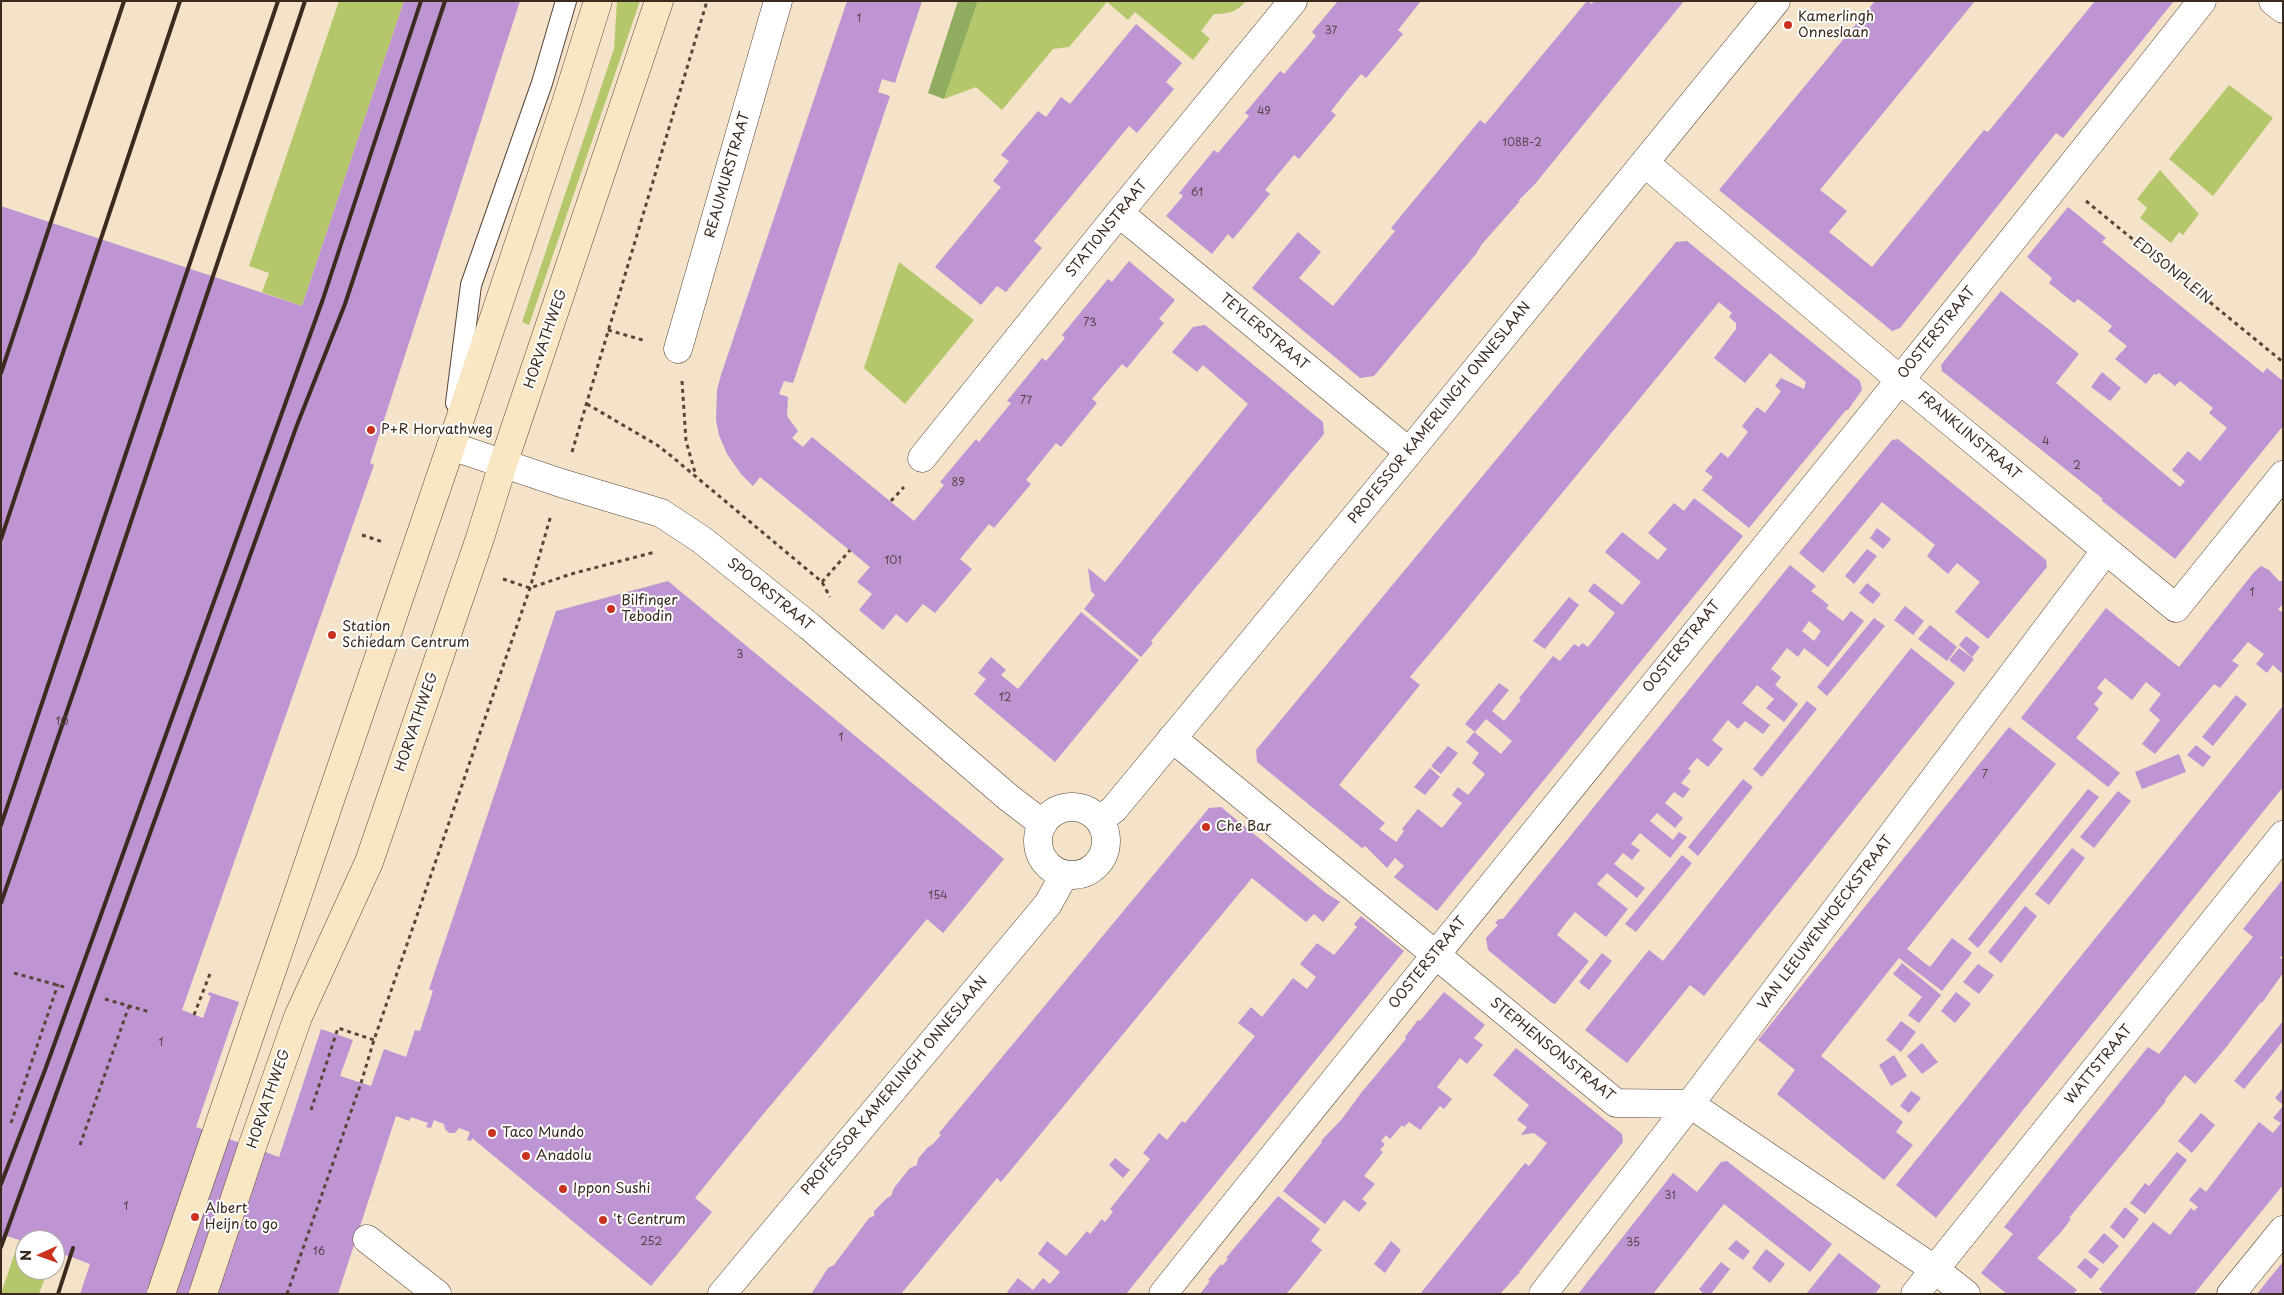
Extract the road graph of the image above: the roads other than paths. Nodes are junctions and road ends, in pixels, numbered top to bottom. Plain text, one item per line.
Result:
1 (566, 1) edge
2 (598, 1) edge
3 (659, 1) edge
4 (778, 1) edge
5 (1294, 1) edge
6 (1776, 1) edge
7 (2202, 1) edge
8 (2273, 1) edge
9 (2283, 9) edge
10 (557, 32) junction
11 (573, 82) junction
12 (1645, 163) junction
13 (1119, 213) junction
14 (678, 349) road end
15 (1900, 379) junction
16 (451, 446) junction
17 (1409, 452) junction
18 (922, 458) dead end
19 (503, 464) junction
20 (2280, 485) edge
21 (2106, 550) junction
22 (1172, 738) junction
23 (1100, 820) junction
24 (1043, 824) junction
25 (2283, 836) edge
26 (1064, 875) junction
27 (1434, 955) junction
28 (1690, 1104) junction
29 (2283, 1230) edge
30 (367, 1239) dead end
31 (1934, 1269) junction
32 (161, 1294) edge
33 (203, 1294) edge
34 (437, 1294) edge
35 (722, 1294) edge
36 (1163, 1294) edge
37 (1543, 1294) edge
38 (1915, 1294) edge
39 (1966, 1294) edge
40 (2231, 1294) edge

1 - 10 lane
2 - 11 main road
3 - 19 main road, HORVATHWEG
4 - 14 street, REAUMURSTRAAT
5 - 13 street, STATIONSTRAAT
6 - 12 street, PROFESSOR KAMERLINGH ONNESLAAN
7 - 15 street, OOSTERSTRAAT
8 - 9 street
10 - 11 lane
10 - 16 lane
11 - 16 main road
12 - 15 street, FRANKLINSTRAAT
12 - 17 street, PROFESSOR KAMERLINGH ONNESLAAN
13 - 17 street, TEYLERSTRAAT
13 - 18 street, STATIONSTRAAT
15 - 21 street, FRANKLINSTRAAT
15 - 27 street, OOSTERSTRAAT
16 - 19 street, SPOORSTRAAT
16 - 32 main road, bridge
17 - 22 street, PROFESSOR KAMERLINGH ONNESLAAN
19 - 24 street, SPOORSTRAAT
19 - 33 main road, HORVATHWEG, bridge
20 - 21 street, FRANKLINSTRAAT
21 - 28 street, VAN LEEUWENHOECKSTRAAT
22 - 23 street, PROFESSOR KAMERLINGH ONNESLAAN
22 - 27 street, STEPHENSONSTRAAT
23 - 24 street
23 - 26 street
24 - 26 street
25 - 31 street, WATTSTRAAT
26 - 35 street, PROFESSOR KAMERLINGH ONNESLAAN
27 - 28 street, STEPHENSONSTRAAT
27 - 36 street, OOSTERSTRAAT
28 - 31 street
28 - 37 street, VAN LEEUWENHOECKSTRAAT
29 - 40 street
30 - 34 street
31 - 38 street, WATTSTRAAT
31 - 39 street

